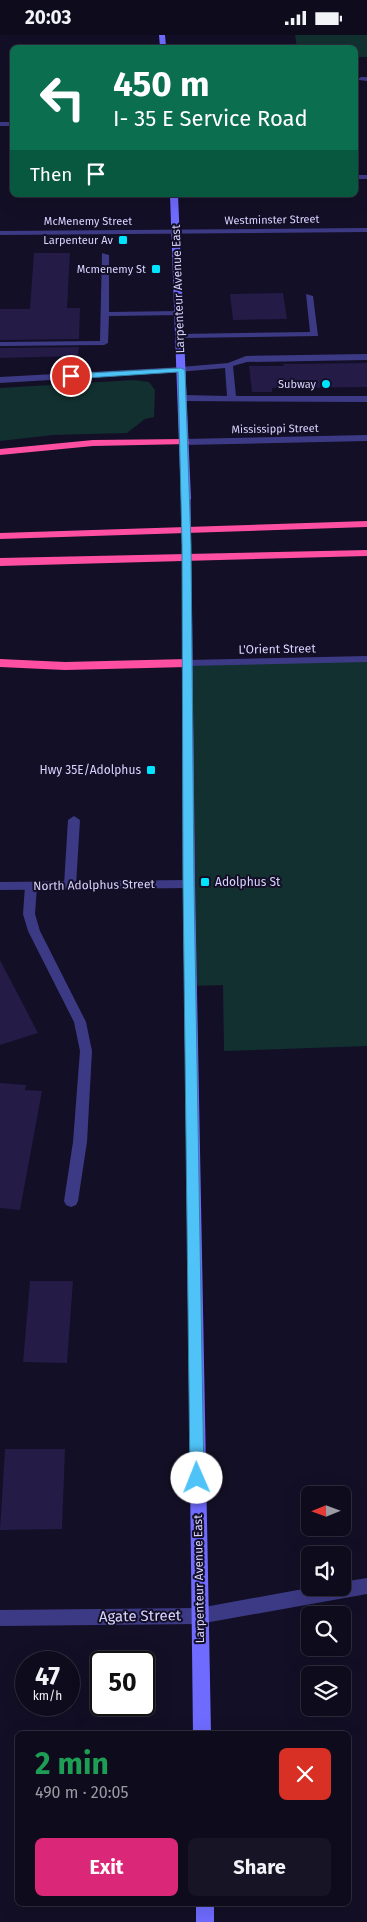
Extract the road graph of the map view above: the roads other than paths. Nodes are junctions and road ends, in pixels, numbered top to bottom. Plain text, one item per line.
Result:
1 (174, 197) edge
2 (367, 230) edge
3 (176, 232) junction
4 (0, 233) edge
5 (106, 255) dead end
6 (309, 296) dead end
7 (179, 313) junction
8 (105, 315) junction
9 (180, 336) junction
10 (0, 345) edge
11 (367, 357) edge
12 (229, 365) junction
13 (181, 370) junction
14 (0, 380) edge
15 (183, 398) junction
16 (232, 398) junction
17 (367, 399) edge
18 (367, 438) edge
19 (184, 442) junction
20 (0, 452) edge
21 (367, 524) edge
22 (0, 536) edge
23 (367, 553) edge
24 (0, 562) edge
25 (367, 659) edge
26 (0, 663) edge
27 (187, 663) junction
28 (74, 820) dead end
29 (189, 884) junction
30 (70, 885) junction
31 (0, 886) edge
32 (31, 886) junction
33 (71, 1201) dead end
34 (367, 1586) edge
35 (199, 1616) junction
36 (0, 1618) edge
37 (202, 1731) edge
38 (205, 1906) edge
39 (205, 1922) edge

1 - 3 main road, Larpenteur Avenue East
2 - 3 street, Westminster Street
3 - 4 street, McMenemy Street
3 - 7 main road, Larpenteur Avenue East
5 - 8 street
6 - 9 street
7 - 8 street
7 - 9 main road, Larpenteur Avenue East
8 - 10 street
9 - 13 main road, Larpenteur Avenue East
11 - 12 street
12 - 13 street
12 - 16 street
13 - 14 street
13 - 15 main road, Larpenteur Avenue East
15 - 16 street
15 - 19 main road, Larpenteur Avenue East
16 - 17 street
18 - 19 street, Mississippi Street
19 - 20 highway
19 - 27 main road, Larpenteur Avenue East, bridge
21 - 22 highway
23 - 24 highway
25 - 27 street, L'Orient Street
26 - 27 highway
27 - 29 main road, Larpenteur Avenue East
28 - 30 street
29 - 30 street, North Adolphus Street
29 - 35 main road, Larpenteur Avenue East
30 - 32 street, North Adolphus Street
31 - 32 street, North Adolphus Street
32 - 33 street
34 - 35 street, Agate Street
35 - 36 street, Agate Street
35 - 37 main road, Larpenteur Avenue East
38 - 39 main road

